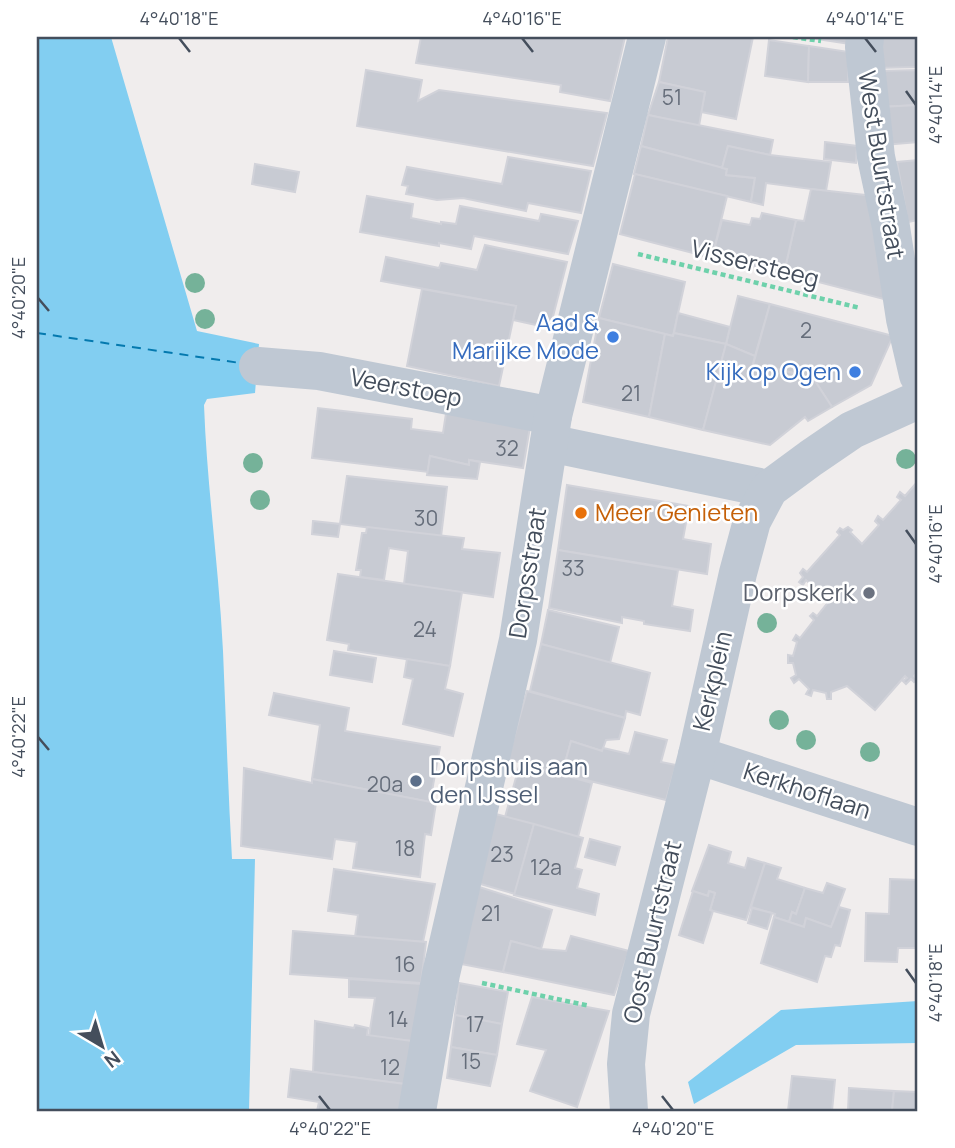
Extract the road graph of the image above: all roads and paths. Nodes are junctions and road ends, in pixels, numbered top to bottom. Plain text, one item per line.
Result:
1 (647, 37) edge
2 (865, 37) edge
3 (596, 244) junction
4 (905, 319) junction
5 (258, 366) dead end
6 (918, 375) edge
7 (918, 400) edge
8 (551, 429) junction
9 (769, 489) junction
10 (696, 755) junction
11 (918, 827) edge
12 (440, 974) junction
13 (631, 1014) junction
14 (416, 1111) edge
15 (629, 1111) edge

1 - 3 street, Dorpsstraat
2 - 4 street, West Buurtstraat
3 - 4 path, Vissersteeg
3 - 8 street, Dorpsstraat
4 - 6 street, West Buurtstraat
5 - 8 street, Veerstoep
7 - 9 street, Kerkplein
8 - 9 street
8 - 12 street, Dorpsstraat
9 - 10 street, Kerkplein
10 - 11 street, Kerkhoflaan
10 - 13 street, Oost Buurtstraat
12 - 13 path
12 - 14 street, Dorpsstraat
13 - 15 street, Oost Buurtstraat

